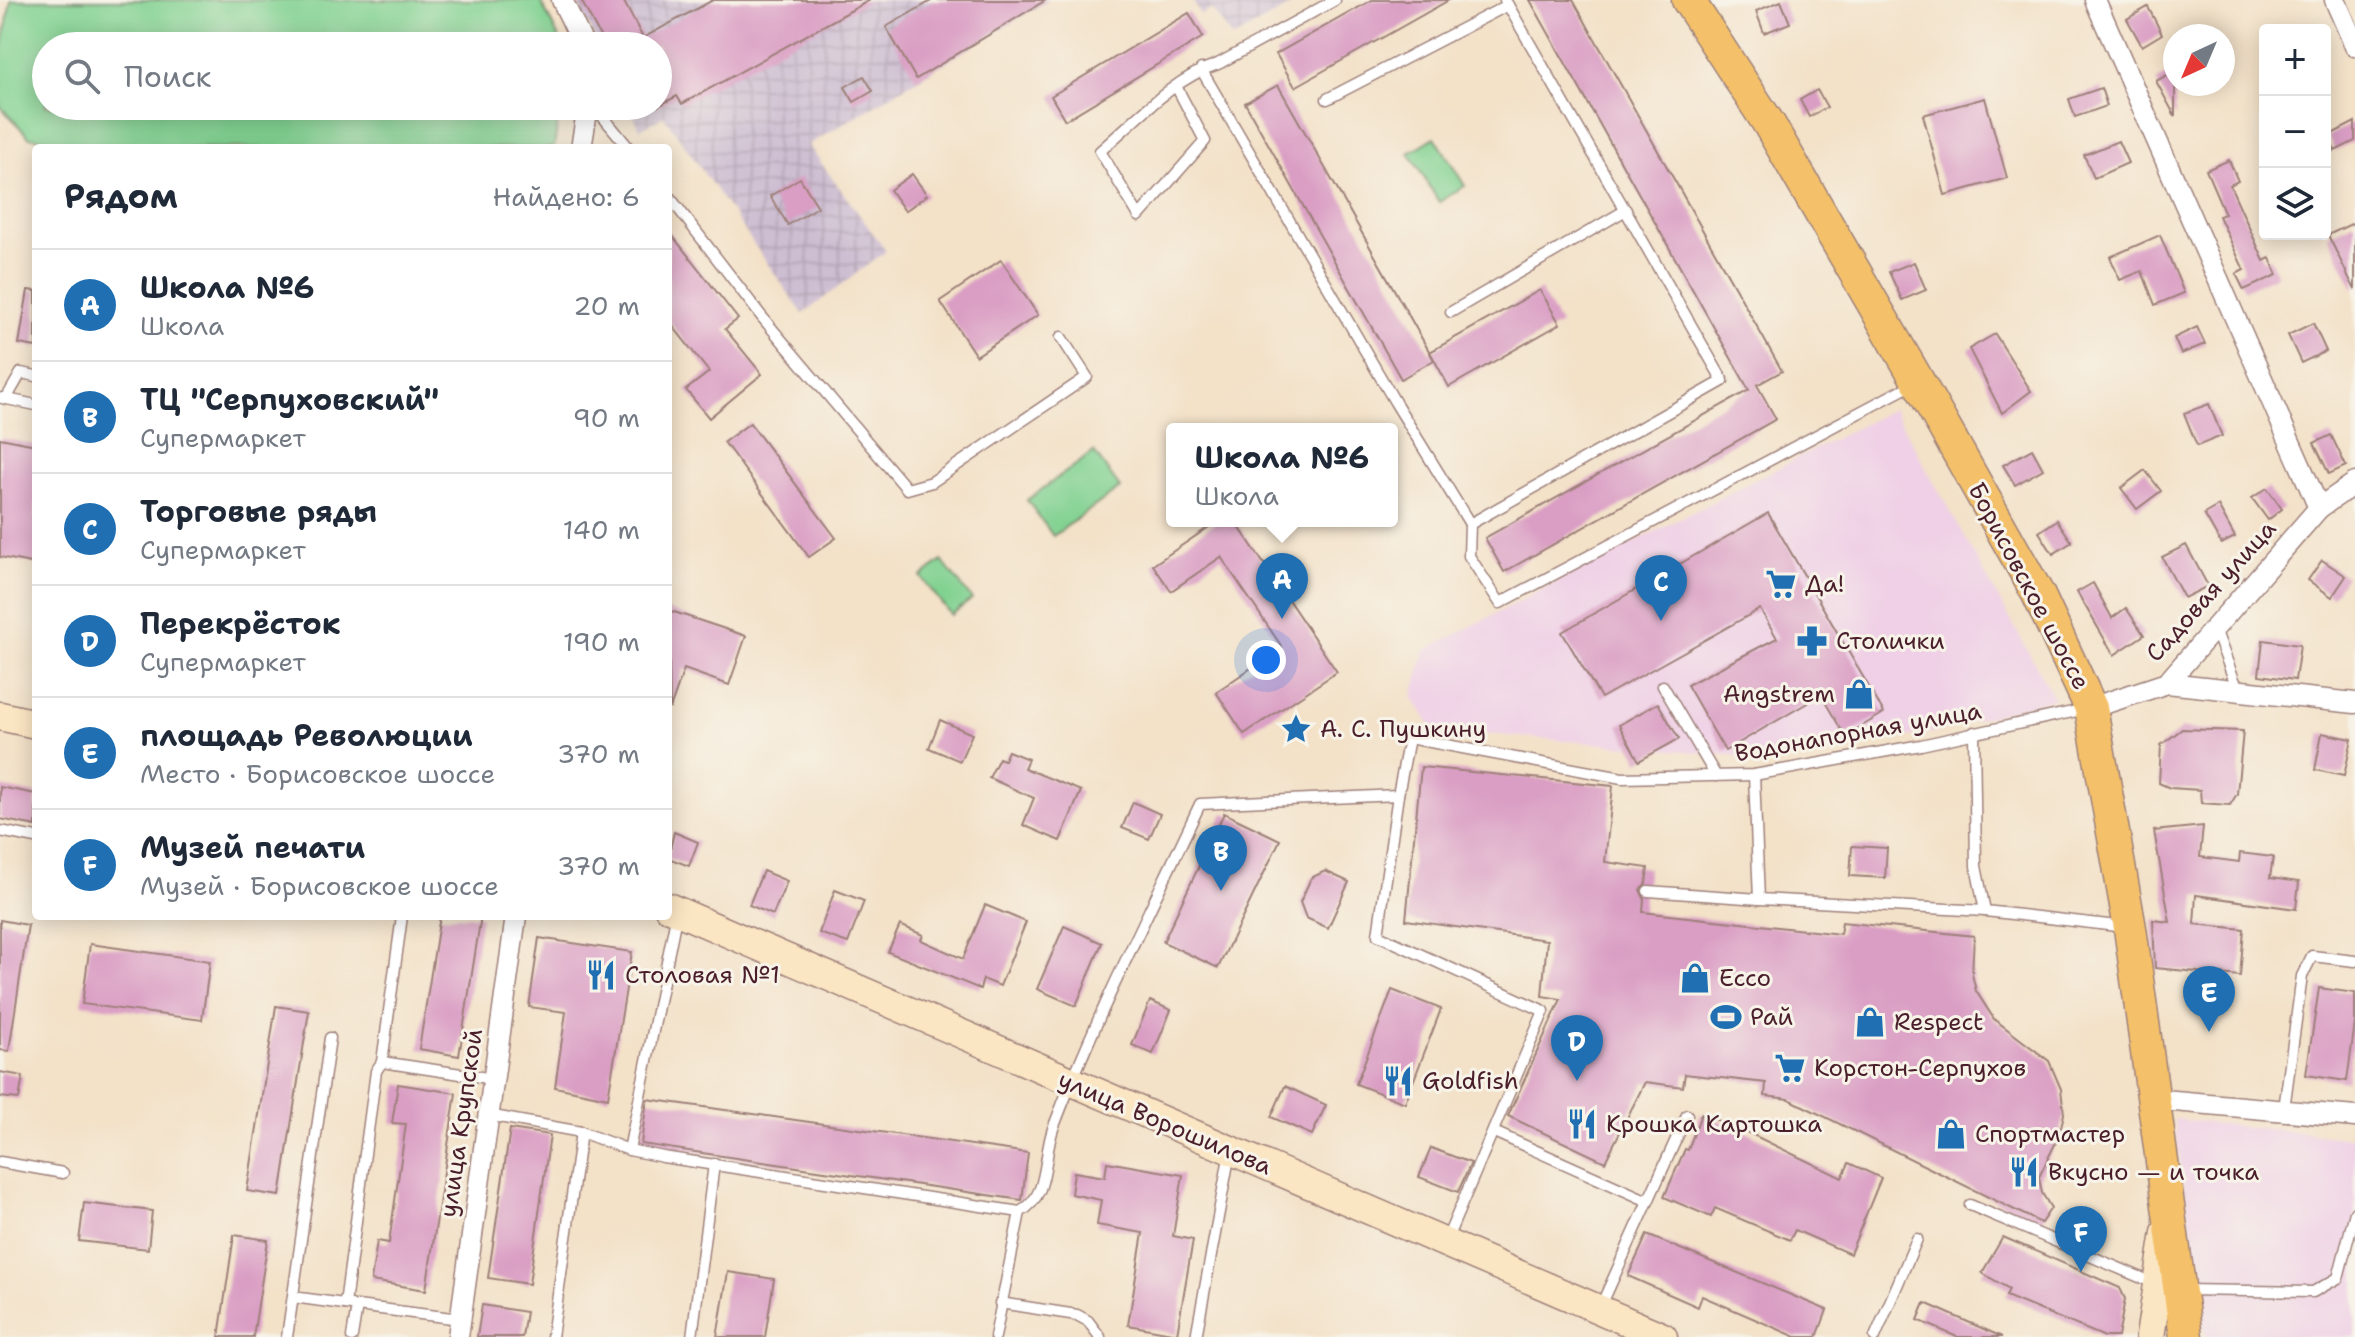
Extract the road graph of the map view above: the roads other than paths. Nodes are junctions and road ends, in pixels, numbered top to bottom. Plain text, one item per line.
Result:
1 (562, 0) edge
2 (1335, 0) edge
3 (1688, 0) edge
4 (2095, 0) edge
5 (2335, 0) edge
6 (1507, 2) edge
7 (577, 32) edge
8 (2355, 46) edge
9 (1201, 69) junction
10 (1176, 86) junction
11 (1327, 99) dead end
12 (586, 120) edge
13 (606, 120) edge
14 (582, 144) edge
15 (626, 144) edge
16 (672, 200) edge
17 (1626, 210) junction
18 (1451, 312) dead end
19 (1061, 337) dead end
20 (32, 375) edge
21 (1918, 381) junction
22 (3, 398) edge
23 (32, 404) edge
24 (2355, 483) edge
25 (2319, 508) junction
26 (1470, 524) junction
27 (2215, 629) junction
28 (2167, 683) junction
29 (1663, 686) dead end
30 (2239, 692) junction
31 (2355, 703) edge
32 (2091, 708) junction
33 (0, 716) edge
34 (32, 723) edge
35 (1974, 732) junction
36 (1754, 775) junction
37 (1716, 776) junction
38 (1398, 795) junction
39 (0, 831) edge
40 (32, 837) edge
41 (1648, 891) dead end
42 (1759, 899) junction
43 (673, 909) edge
44 (1985, 911) junction
45 (401, 920) edge
46 (515, 920) edge
47 (671, 920) edge
48 (2130, 928) junction
49 (2355, 961) edge
50 (330, 1038) dead end
51 (382, 1062) junction
52 (494, 1079) junction
53 (1070, 1082) junction
54 (2152, 1099) junction
55 (2284, 1109) junction
56 (488, 1115) junction
57 (1687, 1115) dead end
58 (2355, 1117) edge
59 (581, 1132) junction
60 (1494, 1132) junction
61 (629, 1150) junction
62 (1231, 1150) junction
63 (0, 1162) edge
64 (714, 1164) junction
65 (63, 1173) dead end
66 (1648, 1201) junction
67 (1970, 1205) dead end
68 (1020, 1212) junction
69 (2355, 1212) edge
70 (1917, 1239) dead end
71 (1445, 1243) junction
72 (2168, 1287) junction
73 (293, 1297) junction
74 (1000, 1303) junction
75 (345, 1304) junction
76 (357, 1306) junction
77 (1599, 1309) junction
78 (459, 1328) edge
79 (1654, 1335) edge
80 (287, 1337) edge
81 (352, 1337) edge
82 (552, 1337) edge
83 (692, 1337) edge
84 (995, 1337) edge
85 (1100, 1337) edge
86 (1196, 1337) edge
87 (1875, 1337) edge
88 (2150, 1337) edge
89 (2186, 1337) edge

1 - 7 street
2 - 9 lane
3 - 21 main road, Борисовское шоссе
4 - 25 street
5 - 8 street
6 - 11 lane
6 - 17 lane
9 - 10 lane
9 - 26 lane
10 - 10 lane
12 - 14 street
13 - 15 lane
16 - 19 lane
17 - 18 lane
17 - 26 lane
20 - 22 lane
21 - 26 lane
21 - 32 main road, Борисовское шоссе
22 - 23 lane
24 - 25 street, Садовая улица
25 - 27 street, Садовая улица
27 - 28 street, Садовая улица
27 - 30 lane
28 - 30 street
28 - 32 street, Садовая улица
29 - 37 lane
30 - 31 street
32 - 35 lane, Водонапорная улица
32 - 48 main road, Борисовское шоссе
33 - 34 main road
35 - 36 lane, Водонапорная улица
35 - 44 lane
36 - 37 lane, Водонапорная улица
36 - 42 lane
37 - 38 lane, Водонапорная улица
38 - 53 lane
38 - 60 lane
39 - 40 lane
41 - 42 lane
42 - 44 lane
43 - 53 main road, улица Ворошилова
44 - 48 lane
45 - 51 lane
46 - 52 street, улица Крупской
47 - 61 lane
48 - 54 main road, Борисовское шоссе
49 - 55 lane
50 - 73 lane
51 - 52 lane
51 - 75 lane
52 - 56 street, улица Крупской
53 - 62 main road, улица Ворошилова
53 - 68 lane
54 - 55 street
54 - 72 main road, Борисовское шоссе
55 - 58 street
56 - 59 lane
56 - 78 street, улица Крупской
57 - 66 lane
59 - 61 lane
59 - 82 lane
60 - 66 lane
60 - 71 lane
61 - 64 lane
62 - 71 main road, улица Ворошилова
62 - 86 lane
63 - 65 lane
64 - 68 lane
64 - 83 lane
66 - 77 lane
67 - 72 lane
68 - 74 lane
69 - 72 lane
70 - 87 lane
71 - 77 main road, улица Ворошилова
72 - 88 main road
72 - 89 main road, Борисовское шоссе
73 - 75 lane
73 - 80 lane
74 - 84 lane
74 - 85 lane
75 - 76 lane
76 - 78 lane
76 - 81 lane
77 - 79 main road, улица Ворошилова

